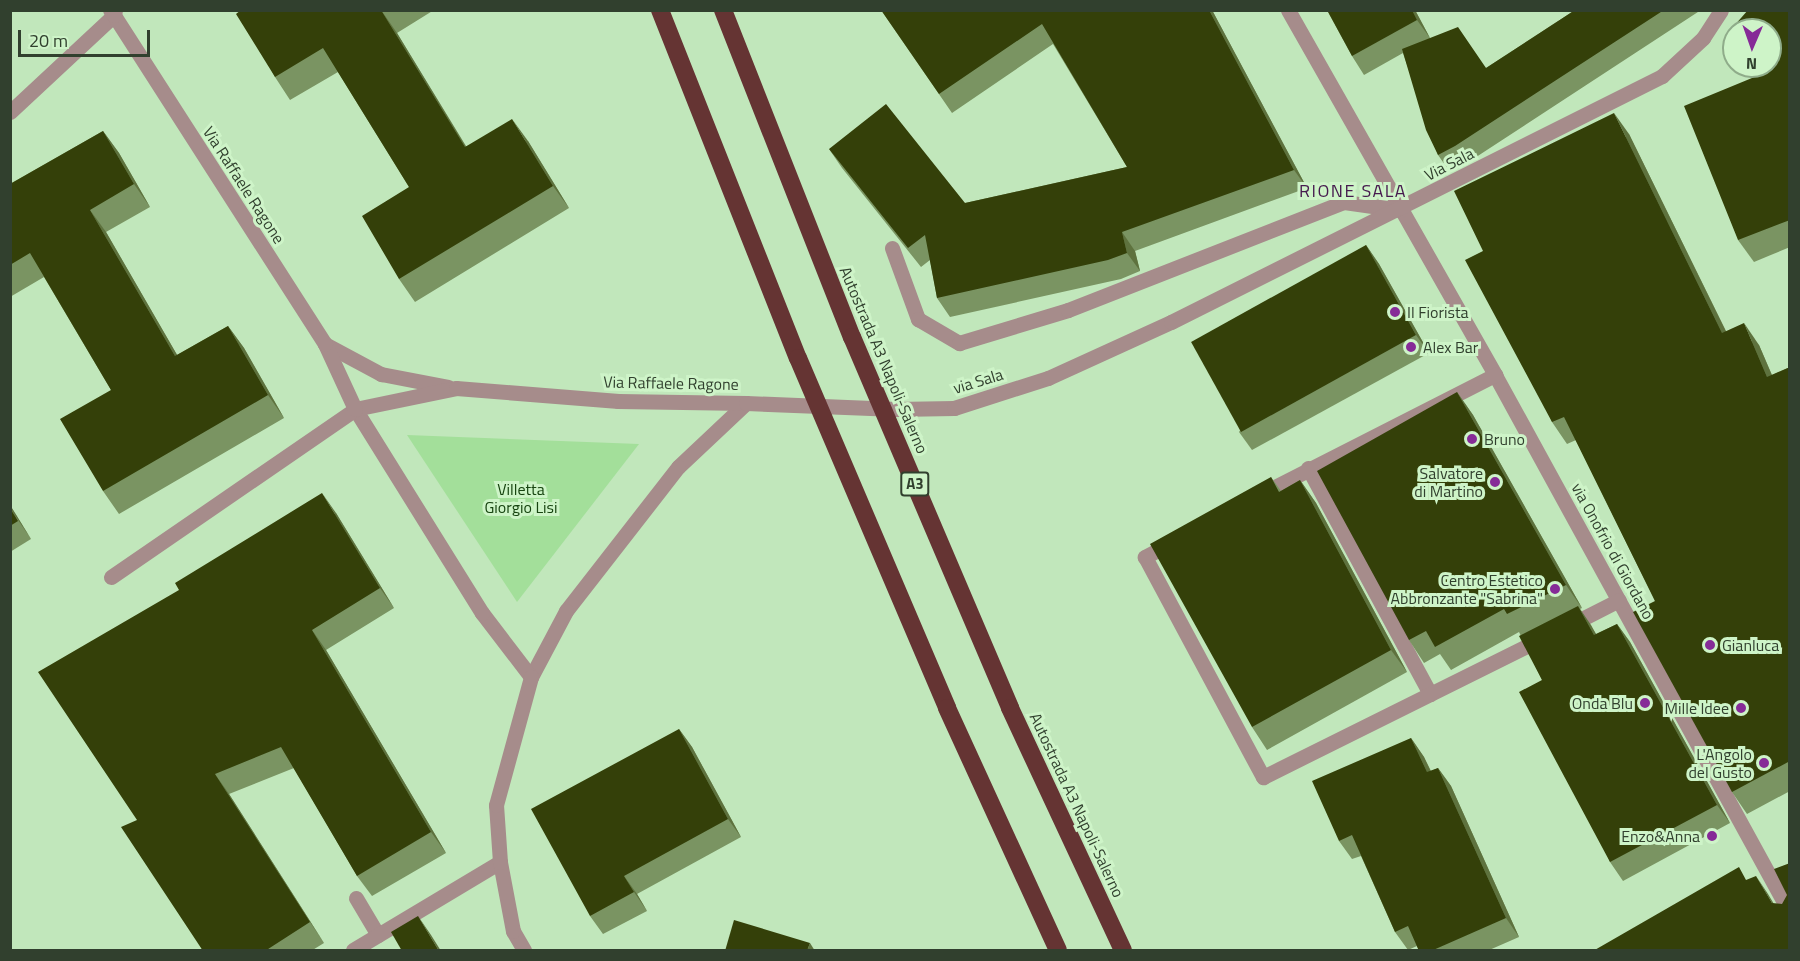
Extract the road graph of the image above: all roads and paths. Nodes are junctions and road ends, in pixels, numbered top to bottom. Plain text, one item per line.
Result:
1 (660, 10) edge
2 (723, 10) edge
3 (1288, 10) edge
4 (1721, 10) edge
5 (113, 12) edge
6 (10, 112) edge
7 (1400, 210) junction
8 (892, 248) edge
9 (1171, 322) joint
10 (325, 344) junction
11 (1495, 375) junction
12 (456, 388) junction
13 (746, 403) junction
14 (355, 409) junction
15 (1308, 468) junction
16 (1247, 501) edge
17 (1186, 535) edge
18 (111, 577) dead end
19 (1619, 600) junction
20 (531, 677) junction
21 (1430, 694) junction
22 (500, 862) junction
23 (356, 898) edge
24 (1790, 913) edge
25 (378, 935) junction
26 (353, 951) edge
27 (524, 951) edge
28 (1058, 951) edge
29 (1123, 951) edge

1 - 28 highway
2 - 29 highway, Autostrada A3 Napoli-Salerno / A3
3 - 7 street, via Onofrio di Giordano
4 - 7 street, Via Sala
5 - 6 street
5 - 10 street, Via Raffaele Ragone
7 - 8 street
7 - 9 street, Via Sala
7 - 11 street, via Onofrio di Giordano
9 - 13 street, via Sala
10 - 12 street
10 - 14 street, Via Raffaele Ragone
11 - 15 street
11 - 19 street, via Onofrio di Giordano
12 - 13 street, Via Raffaele Ragone
12 - 14 street, Via Raffaele Ragone
13 - 20 street, Via Raffaele Ragone
14 - 18 street, Via Raffaele Ragone
14 - 20 street, Via Raffaele Ragone
15 - 16 street
15 - 21 street
17 - 21 street
19 - 21 street
19 - 24 street, via Onofrio di Giordano
20 - 22 street, Via Raffaele Ragone
22 - 25 street
22 - 27 street, Via Raffaele Ragone
23 - 25 street
25 - 26 street

